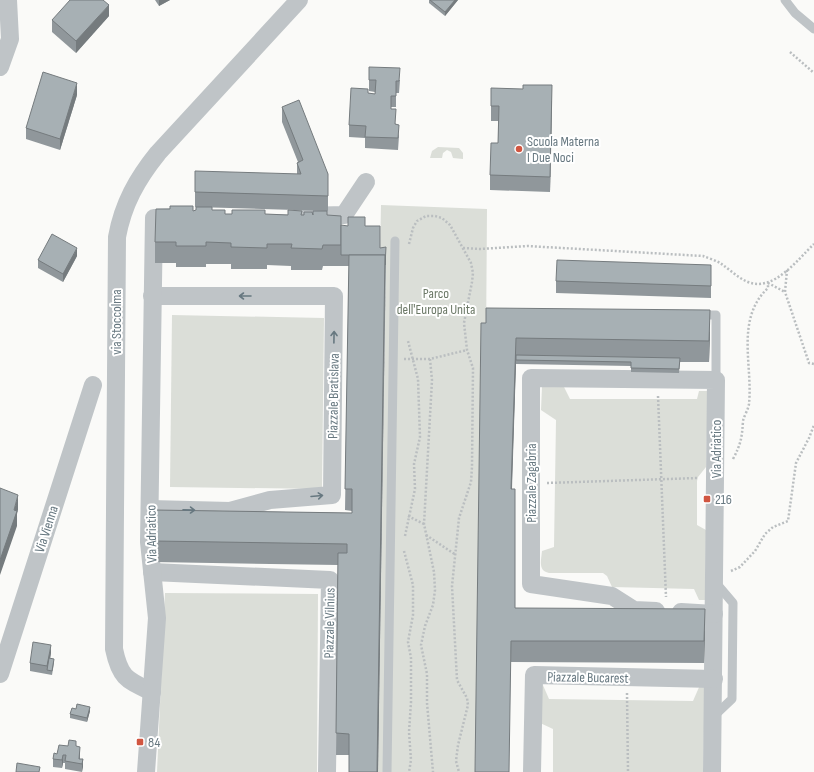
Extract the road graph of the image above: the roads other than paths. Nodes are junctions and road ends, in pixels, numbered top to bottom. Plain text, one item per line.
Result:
1 (9, 0) edge
2 (299, 0) edge
3 (785, 0) edge
4 (814, 29) edge
5 (0, 67) edge
6 (366, 182) dead end
7 (289, 216) edge
8 (194, 217) edge
9 (395, 241) dead end
10 (152, 296) junction
11 (685, 315) edge
12 (716, 380) junction
13 (93, 385) dead end
14 (150, 509) junction
15 (152, 572) junction
16 (715, 582) junction
17 (714, 614) junction
18 (0, 674) edge
19 (714, 679) junction
20 (152, 692) junction
21 (713, 717) junction
22 (146, 772) edge
23 (327, 772) edge
24 (387, 772) edge
25 (532, 772) edge
26 (712, 772) edge

1 - 5 street
2 - 20 street, via Stoccolma
3 - 4 lane
6 - 7 street
8 - 10 street, Via Adriatico
9 - 24 lane
10 - 14 street, Via Adriatico
14 -> 10 street, Piazzale Bratislava
11 - 12 lane
12 - 16 street, Via Adriatico
12 - 17 street, Piazzale Zagabria
13 - 18 street, Via Vienna
14 - 15 street, Via Adriatico
15 - 20 street, Via Adriatico
15 - 23 street, Piazzale Vilnius
16 - 17 street, Via Adriatico
16 - 21 lane
17 - 19 street, Via Adriatico
19 - 21 street, Via Adriatico
19 - 25 street, Piazzale Bucarest
20 - 22 street, Via Adriatico
21 - 26 street, Via Adriatico

